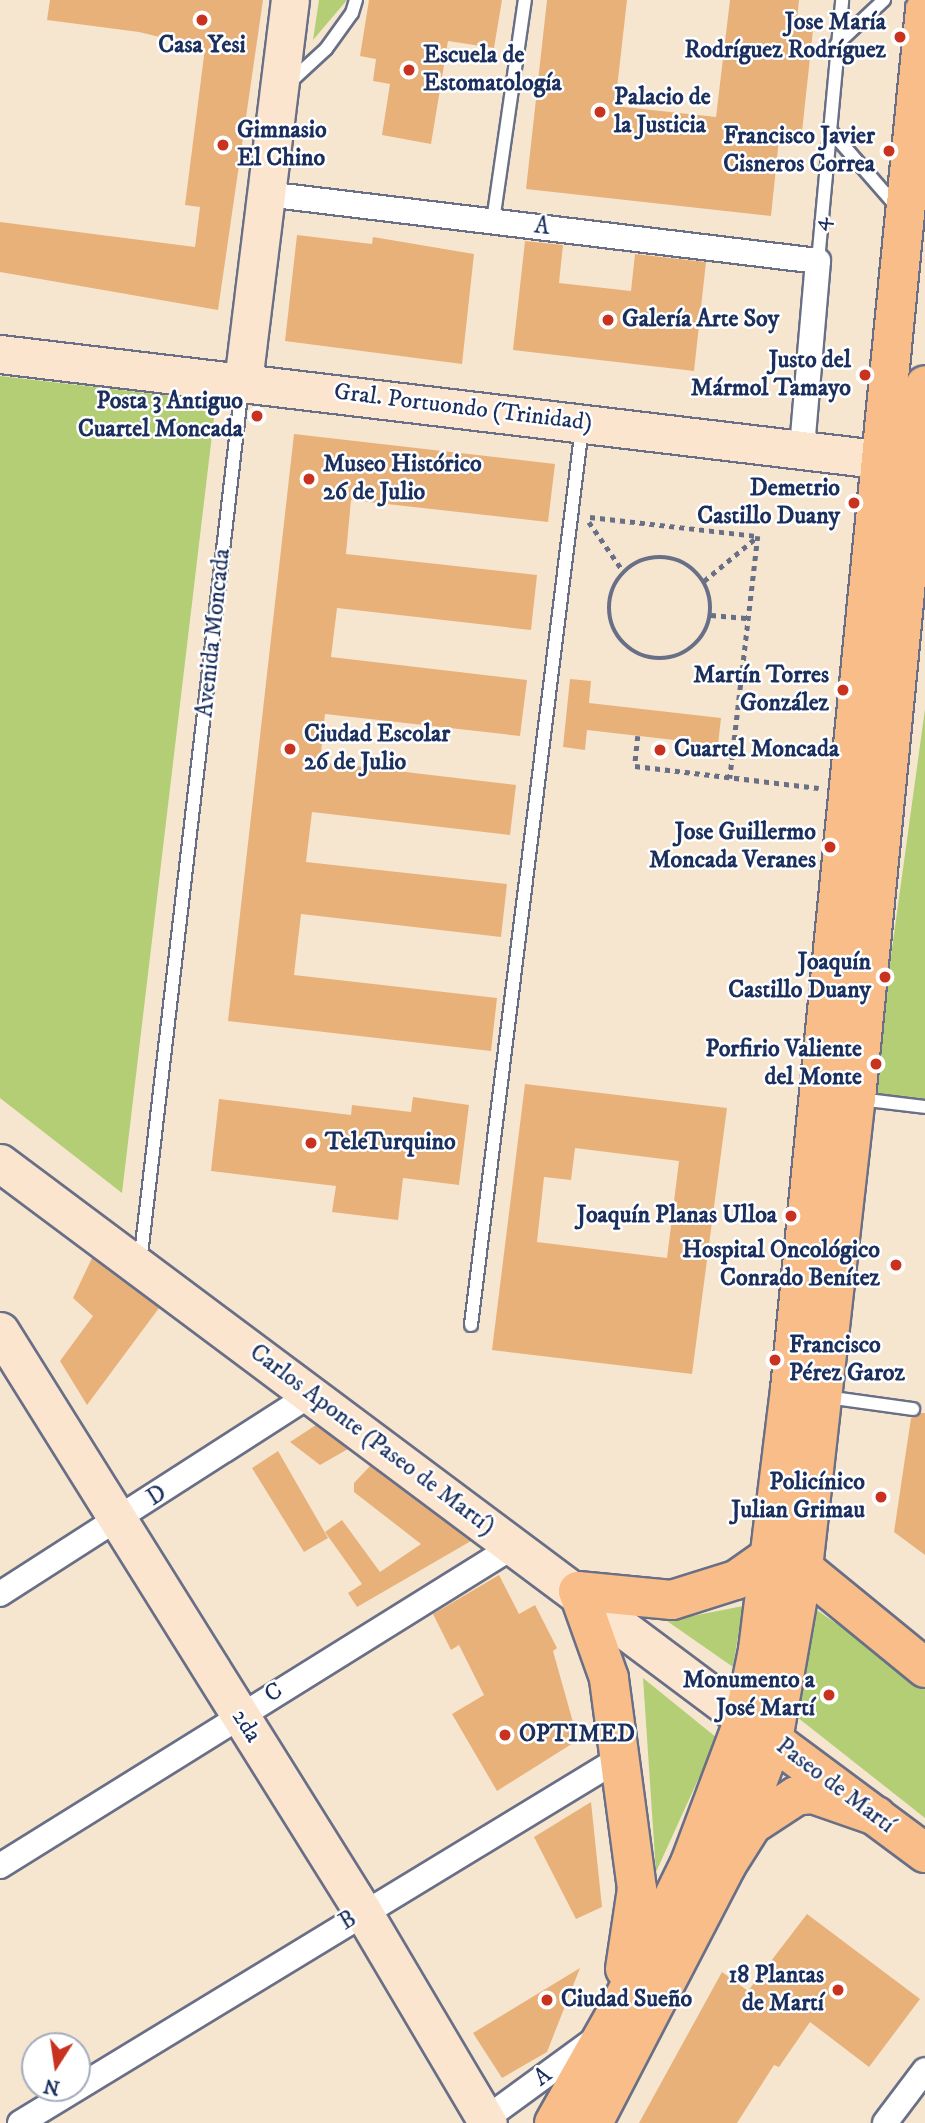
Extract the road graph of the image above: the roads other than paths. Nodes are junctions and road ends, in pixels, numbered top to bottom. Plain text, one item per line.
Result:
1 (290, 0) edge
2 (356, 0) edge
3 (525, 0) edge
4 (842, 0) edge
5 (884, 0) edge
6 (925, 10) edge
7 (836, 45) junction
8 (279, 93) junction
9 (829, 129) junction
10 (266, 194) junction
11 (905, 217) junction
12 (494, 221) junction
13 (818, 261) junction
14 (0, 354) edge
15 (243, 382) junction
16 (925, 385) edge
17 (583, 423) junction
18 (802, 449) junction
19 (909, 463) edge
20 (856, 1098) junction
21 (925, 1107) edge
22 (0, 1163) edge
23 (139, 1266) junction
24 (471, 1325) dead end
25 (0, 1331) edge
26 (312, 1394) junction
27 (822, 1396) junction
28 (913, 1409) dead end
29 (116, 1522) junction
30 (514, 1546) junction
31 (785, 1563) junction
32 (578, 1591) junction
33 (0, 1594) edge
34 (925, 1668) edge
35 (239, 1715) junction
36 (758, 1729) junction
37 (620, 1758) junction
38 (876, 1816) junction
39 (925, 1853) edge
40 (0, 1866) edge
41 (726, 1866) junction
42 (363, 1912) junction
43 (612, 2020) junction
44 (925, 2070) edge
45 (484, 2122) edge
46 (20, 2123) edge
47 (554, 2123) edge
48 (593, 2123) edge
49 (885, 2123) edge

1 - 8 street, Avenida Moncada
2 - 8 lane
3 - 12 lane
4 - 7 lane, 4
5 - 7 lane
6 - 11 main road
7 - 9 lane, 4
8 - 10 street, Avenida Moncada
9 - 11 lane
9 - 13 lane, 4
10 - 12 street, A
10 - 15 street, Avenida Moncada
11 - 19 main road
12 - 13 street, A
13 - 18 street, 4
14 - 15 street, Gral. Portuondo (Trinidad)
15 - 17 street, Gral. Portuondo (Trinidad)
15 - 23 lane, Avenida Moncada
16 - 19 main road
17 - 18 street, Gral. Portuondo (Trinidad)
17 - 24 lane
18 - 19 street, Gral. Portuondo (Trinidad)
19 - 20 main road
19 - 31 main road
20 - 21 lane
20 - 27 main road
22 - 23 street, Carlos Aponte (Paseo de Martí)
23 - 26 street, Carlos Aponte (Paseo de Martí)
25 - 29 street, 2da
26 - 29 street, D
26 - 30 street, Carlos Aponte (Paseo de Martí)
27 - 28 lane
27 - 31 main road
29 - 33 street, D
29 - 35 street, 2da
30 - 32 street, Carlos Aponte (Paseo de Martí)
30 - 35 street, C
31 - 32 main road
31 - 34 main road
31 - 36 main road
32 - 36 street, Carlos Aponte (Paseo de Martí)
32 - 37 main road
35 - 40 street, C
35 - 42 street, 2da
36 - 38 main road, Paseo de Martí
36 - 41 main road
36 - 43 main road
37 - 42 street, B
37 - 43 main road
38 - 39 main road, Paseo de Martí
38 - 41 main road
41 - 48 main road
42 - 45 street, 2da
42 - 46 street, B
43 - 45 street, A
43 - 47 main road
44 - 49 street

